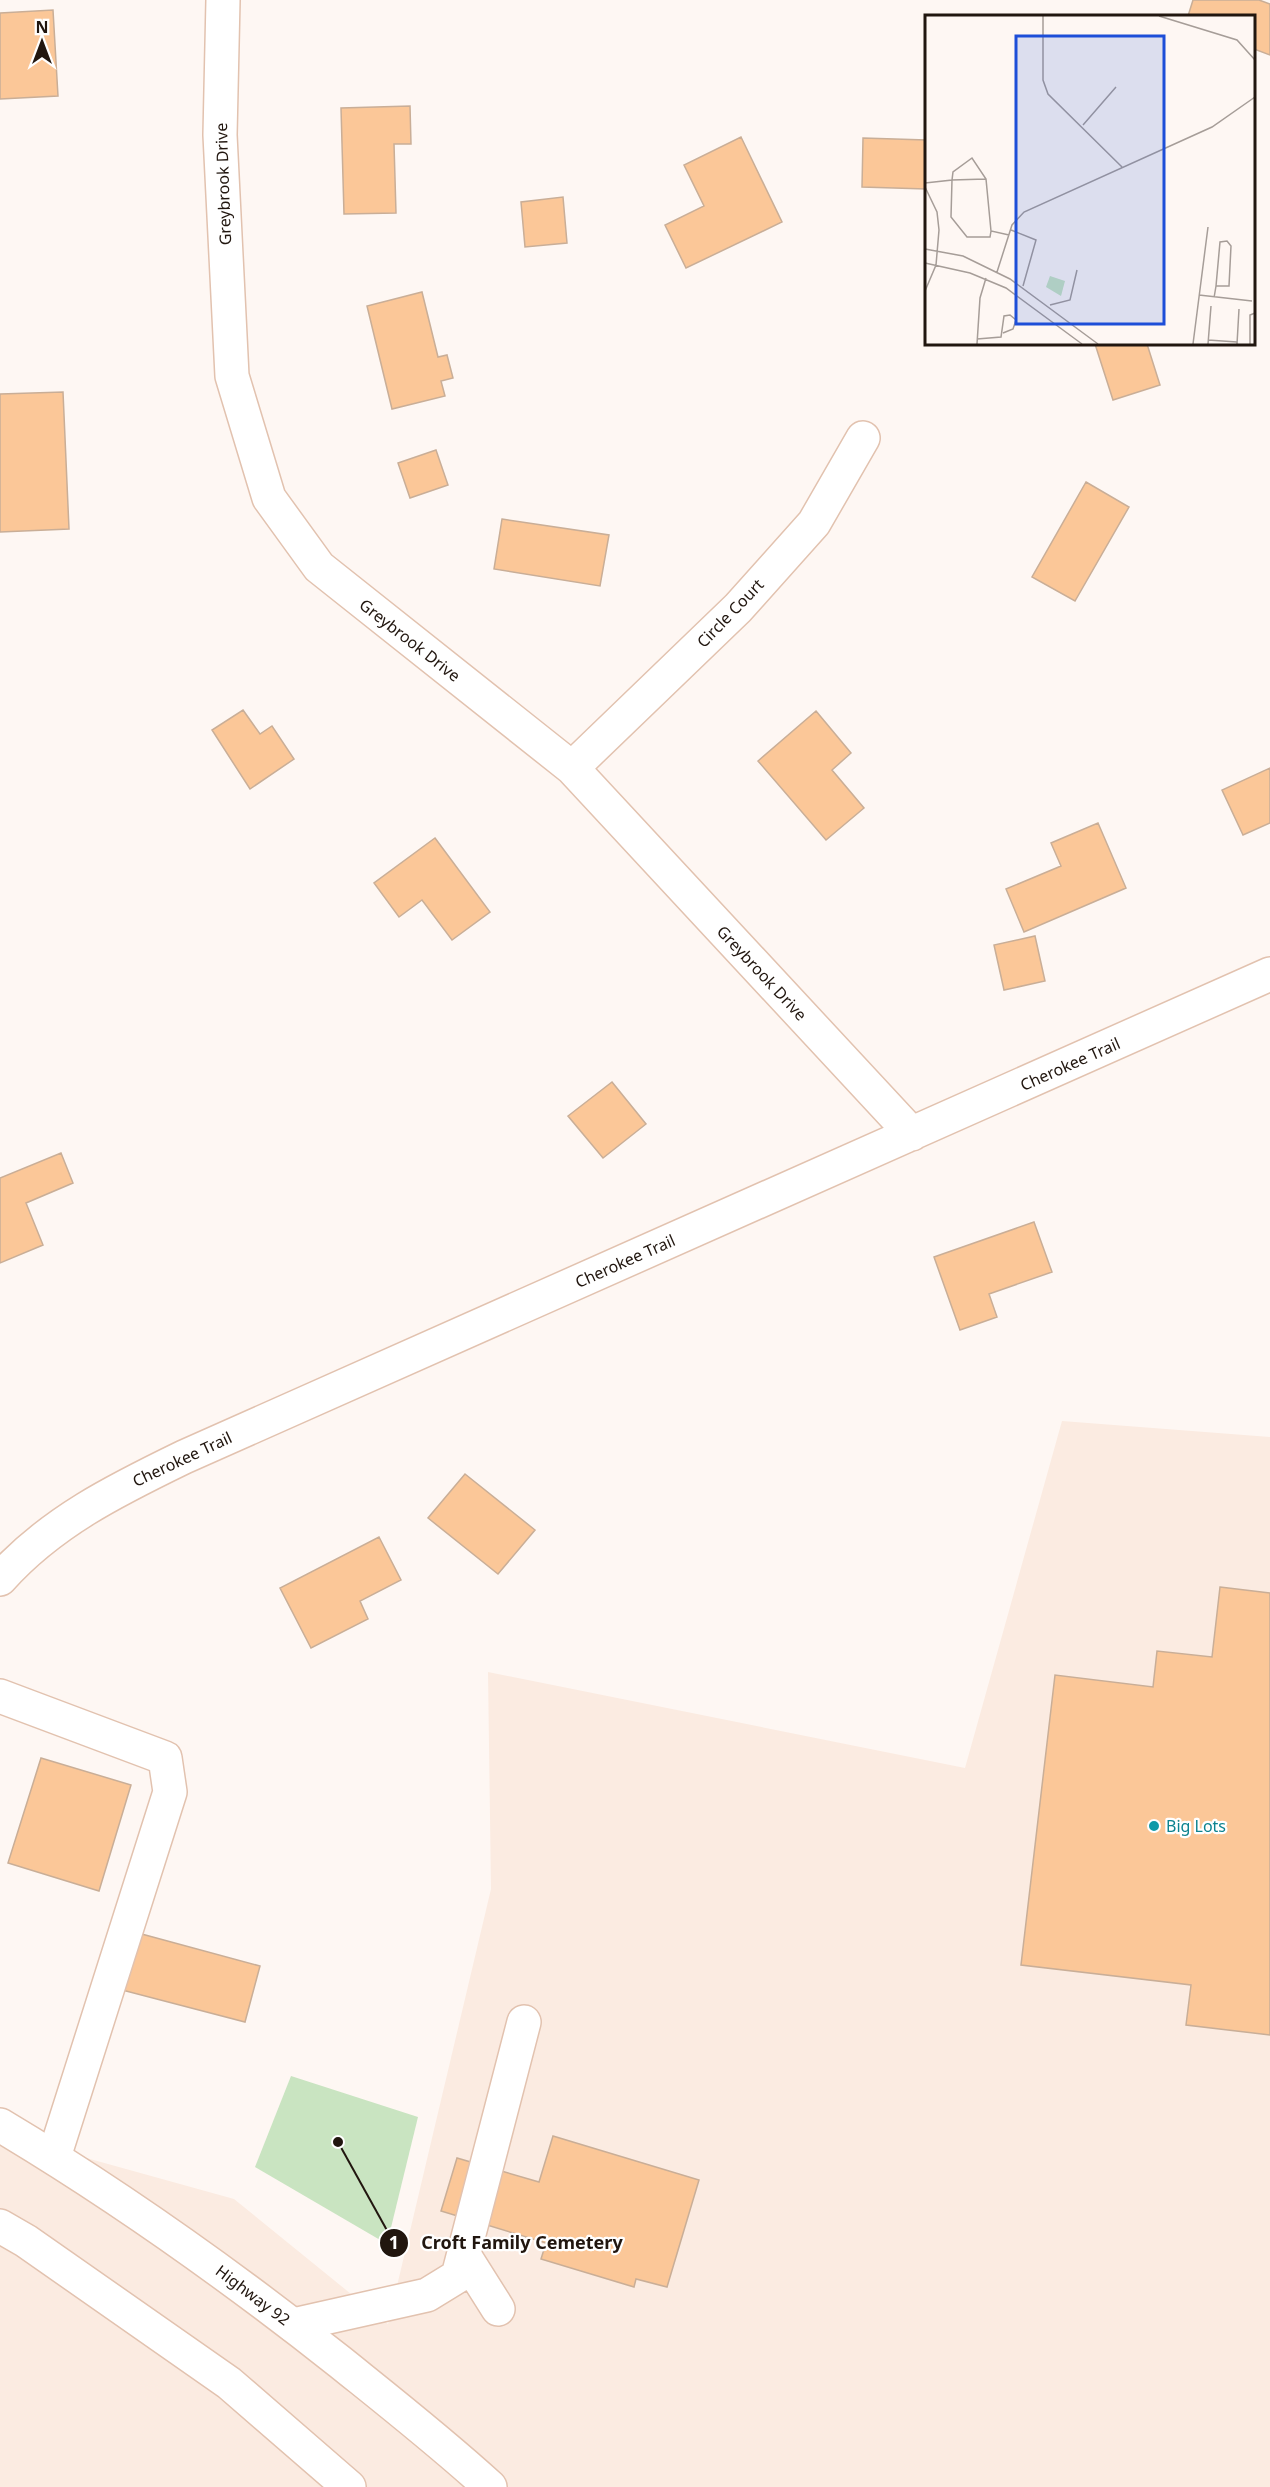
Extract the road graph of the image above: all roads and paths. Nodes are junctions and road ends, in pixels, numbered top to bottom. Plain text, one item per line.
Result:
1 (224, 0) edge
2 (863, 438) dead end
3 (572, 768) junction
4 (1270, 974) edge
5 (912, 1134) junction
6 (0, 1579) edge
7 (0, 1696) edge
8 (524, 2022) dead end
9 (0, 2125) edge
10 (54, 2157) junction
11 (0, 2226) edge
12 (464, 2254) junction
13 (498, 2309) dead end
14 (293, 2325) junction
15 (349, 2487) edge
16 (490, 2487) edge

1 - 3 street, Greybrook Drive
2 - 3 street, Circle Court
3 - 5 street, Greybrook Drive
4 - 5 street, Cherokee Trail
5 - 6 street, Cherokee Trail
7 - 10 street
8 - 12 street
9 - 10 street, Highway 92
10 - 14 street, Highway 92
11 - 15 street
12 - 13 street
12 - 14 street
14 - 16 street, Highway 92

